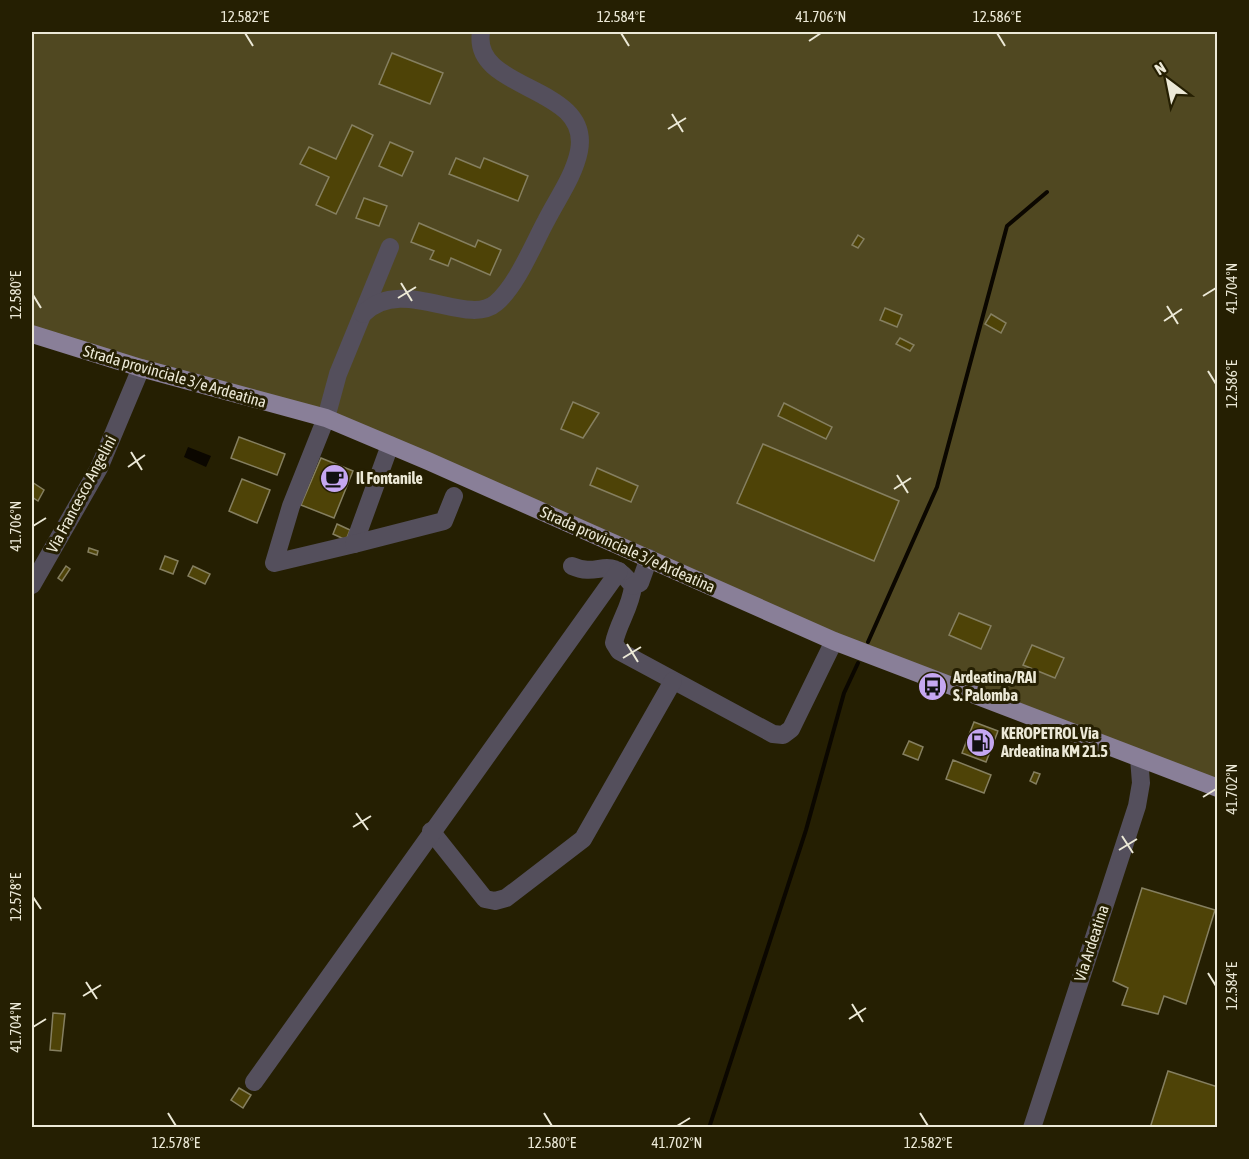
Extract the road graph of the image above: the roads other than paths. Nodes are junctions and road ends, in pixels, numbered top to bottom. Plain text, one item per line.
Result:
1 (481, 32) edge
2 (390, 247) dead end
3 (363, 314) junction
4 (32, 334) edge
5 (141, 368) junction
6 (326, 418) junction
7 (390, 445) junction
8 (454, 496) dead end
9 (354, 544) junction
10 (649, 558) junction
11 (572, 566) dead end
12 (620, 571) junction
13 (32, 585) edge
14 (633, 586) junction
15 (834, 641) junction
16 (673, 681) junction
17 (1139, 758) junction
18 (1218, 788) edge
19 (431, 831) junction
20 (254, 1082) dead end
21 (1032, 1128) edge

1 - 3 street
2 - 3 street
3 - 6 street
4 - 5 main road, Strada provinciale 3/e Ardeatina
5 - 6 main road, Strada provinciale 3/e Ardeatina
5 - 13 street, Via Francesco Angelini
6 - 7 main road, Strada provinciale 3/e Ardeatina
6 - 9 street
7 - 9 street
7 - 10 main road, Strada provinciale 3/e Ardeatina
8 - 9 street
10 - 14 street
10 - 15 main road, Strada provinciale 3/e Ardeatina
11 - 12 street
12 - 14 street
12 - 19 street
14 - 16 street
15 - 16 street
15 - 17 main road, Strada provinciale 3/e Ardeatina
16 - 19 street
17 - 18 main road, Strada provinciale 3/e Ardeatina
17 - 21 street, Via Ardeatina
19 - 20 street

